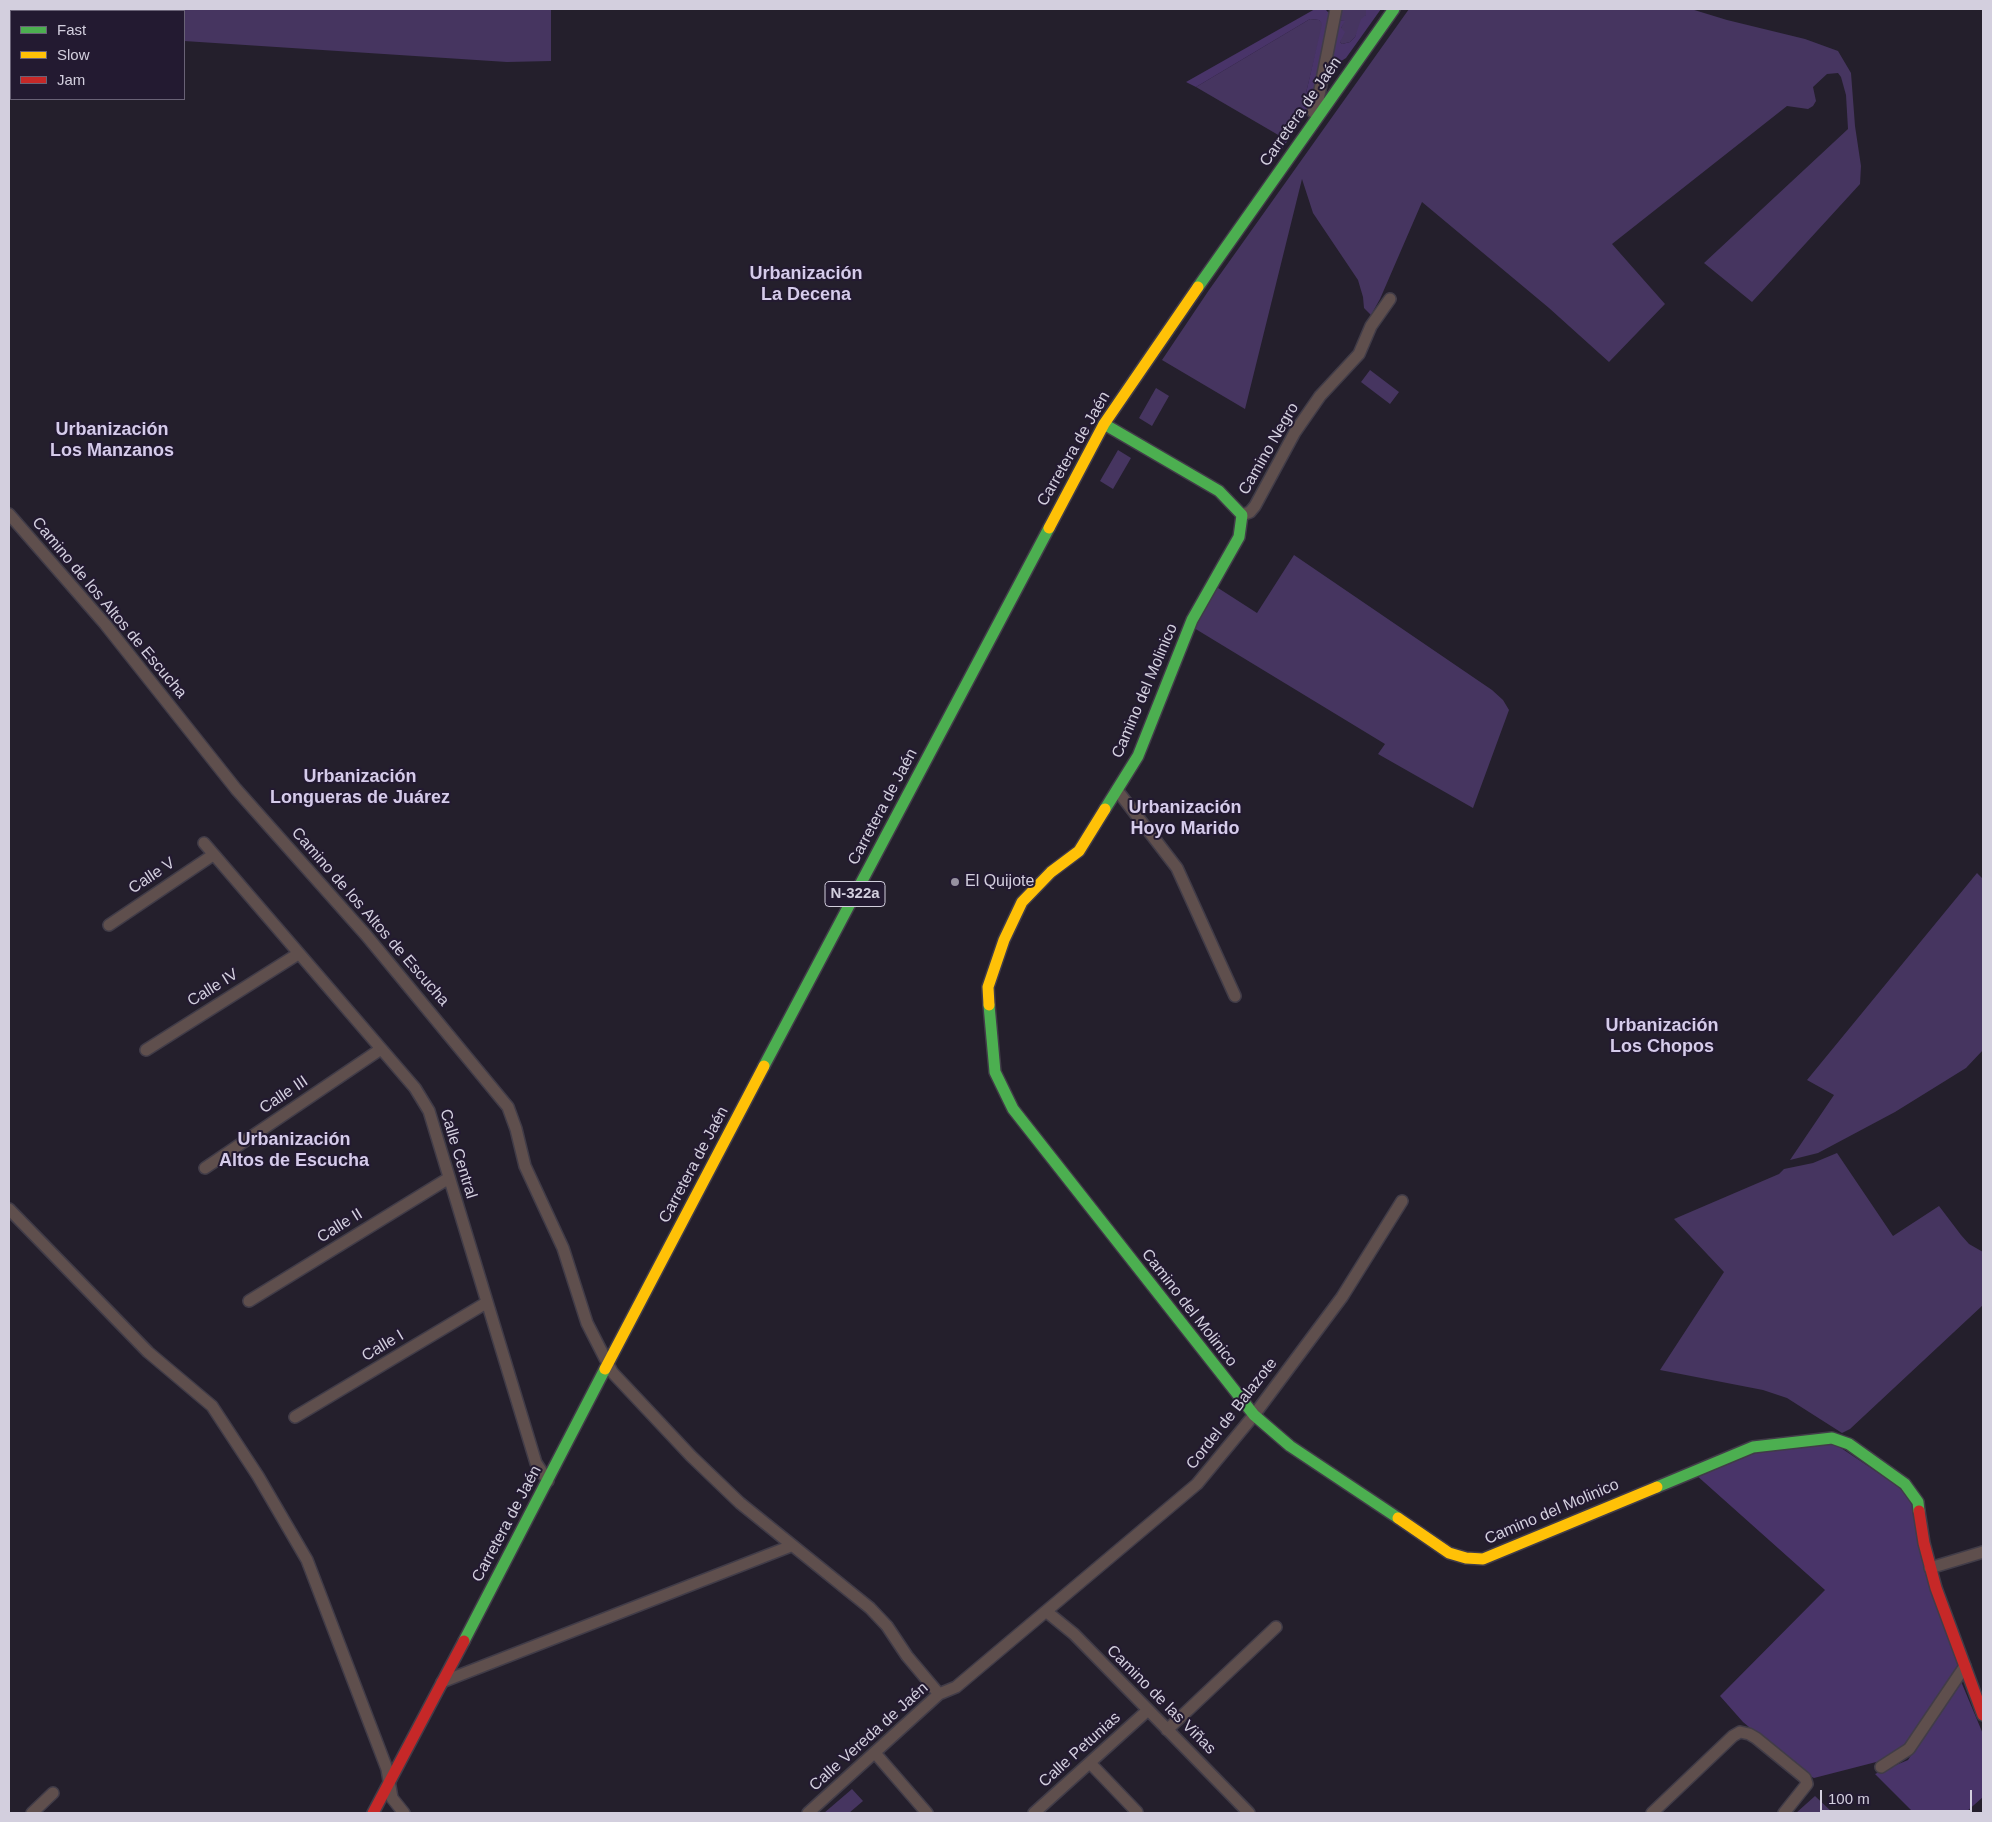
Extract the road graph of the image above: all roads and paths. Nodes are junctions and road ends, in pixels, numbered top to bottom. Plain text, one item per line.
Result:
1 (1336, 9) edge
2 (1394, 9) edge
3 (1300, 141) junction
4 (1390, 299) dead end
5 (1104, 424) junction
6 (9, 514) edge
7 (1242, 515) junction
8 (1117, 790) junction
9 (204, 843) dead end
10 (213, 855) junction
11 (109, 925) dead end
12 (298, 954) junction
13 (1235, 996) dead end
14 (381, 1049) junction
15 (146, 1050) dead end
16 (205, 1168) dead end
17 (449, 1178) junction
18 (1402, 1201) dead end
19 (9, 1209) edge
20 (249, 1301) dead end
21 (486, 1303) junction
22 (608, 1364) junction
23 (1254, 1415) junction
24 (295, 1417) dead end
25 (548, 1481) junction
26 (791, 1546) junction
27 (1983, 1552) edge
28 (1930, 1568) junction
29 (1047, 1612) junction
30 (1276, 1628) dead end
31 (1965, 1666) junction
32 (442, 1682) junction
33 (939, 1694) junction
34 (1148, 1710) junction
35 (1983, 1714) edge
36 (1167, 1730) junction
37 (875, 1753) junction
38 (1090, 1763) junction
39 (1880, 1768) dead end
40 (388, 1784) junction
41 (53, 1792) dead end
42 (392, 1798) junction
43 (1137, 1812) dead end
44 (32, 1813) edge
45 (373, 1813) edge
46 (381, 1813) edge
47 (404, 1813) edge
48 (808, 1813) edge
49 (927, 1813) edge
50 (1034, 1813) edge
51 (1249, 1813) edge
52 (1652, 1813) edge
53 (1784, 1813) edge

1 - 3 street
2 - 3 main road, Carretera de Jaén / N-322a
3 - 5 main road, Carretera de Jaén / N-322a
4 - 7 street, Camino Negro
5 - 7 main road
5 - 22 main road, Carretera de Jaén / N-322a
6 - 22 street, Camino de los Altos de Escucha
7 - 8 main road, Camino del Molinico
8 - 13 street
8 - 23 main road, Camino del Molinico
9 - 10 street, Calle Central
10 - 11 street, Calle V
10 - 12 street, Calle Central
12 - 14 street, Calle Central
12 - 15 street, Calle IV
14 - 16 street, Calle III
14 - 17 street, Calle Central
17 - 20 street, Calle II
17 - 21 street, Calle Central
18 - 23 street, Cordel de Balazote
19 - 40 street
21 - 24 street, Calle I
21 - 25 street, Calle Central
22 - 25 main road, Carretera de Jaén / N-322a
22 - 26 street, Camino de los Altos de Escucha
23 - 28 main road, Camino del Molinico
23 - 29 street, Cordel de Balazote
25 - 32 main road, Carretera de Jaén / N-322a
26 - 32 street
26 - 33 street, Camino de los Altos de Escucha
27 - 28 street
28 - 31 main road, Camino del Molinico
29 - 33 street, Calle Vereda de Jaén
29 - 34 street, Camino de las Viñas
30 - 36 street
31 - 35 main road, Camino del Molinico
31 - 39 street
32 - 40 main road, Carretera de Jaén / N-322a
33 - 37 street, Calle Vereda de Jaén
34 - 36 street, Camino de las Viñas
34 - 38 street, Calle Petunias
36 - 51 street, Camino de las Viñas
37 - 48 street, Calle Vereda de Jaén
37 - 49 street
38 - 43 street
38 - 50 street, Calle Petunias
40 - 42 street
40 - 45 main road, Carretera de Jaén / N-322a
41 - 44 street
42 - 46 street
42 - 47 street
52 - 53 street

